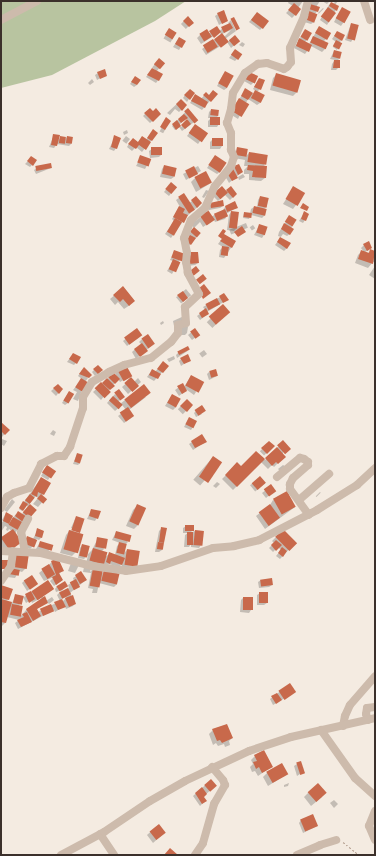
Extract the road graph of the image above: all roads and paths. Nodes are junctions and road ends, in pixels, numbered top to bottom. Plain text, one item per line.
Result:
1 (37, 1) edge
2 (308, 1) edge
3 (364, 1) edge
4 (1, 20) edge
5 (370, 20) dead end
6 (375, 468) edge
7 (329, 474) dead end
8 (277, 477) dead end
9 (299, 500) junction
10 (1, 508) edge
11 (309, 515) junction
12 (28, 519) dead end
13 (1, 551) edge
14 (13, 551) junction
15 (25, 552) junction
16 (1, 581) edge
17 (375, 676) edge
18 (375, 707) edge
19 (371, 719) edge
20 (343, 726) junction
21 (321, 730) junction
22 (212, 767) junction
23 (375, 796) edge
24 (375, 812) edge
25 (100, 834) junction
26 (336, 840) joint
27 (375, 840) edge
28 (62, 855) edge
29 (114, 855) edge
30 (195, 855) edge
31 (297, 855) edge
32 (359, 855) edge

1 - 4 street
2 - 10 street
3 - 5 street
6 - 11 street
7 - 9 street
8 - 9 street
9 - 11 street
11 - 15 street
12 - 15 street
13 - 14 street
14 - 15 street
14 - 16 street
17 - 20 street
18 - 19 street
19 - 20 street
20 - 21 street
21 - 22 street
21 - 23 street
22 - 25 street
22 - 30 street
24 - 27 street
25 - 28 street
25 - 29 street
26 - 31 street
26 - 32 path

